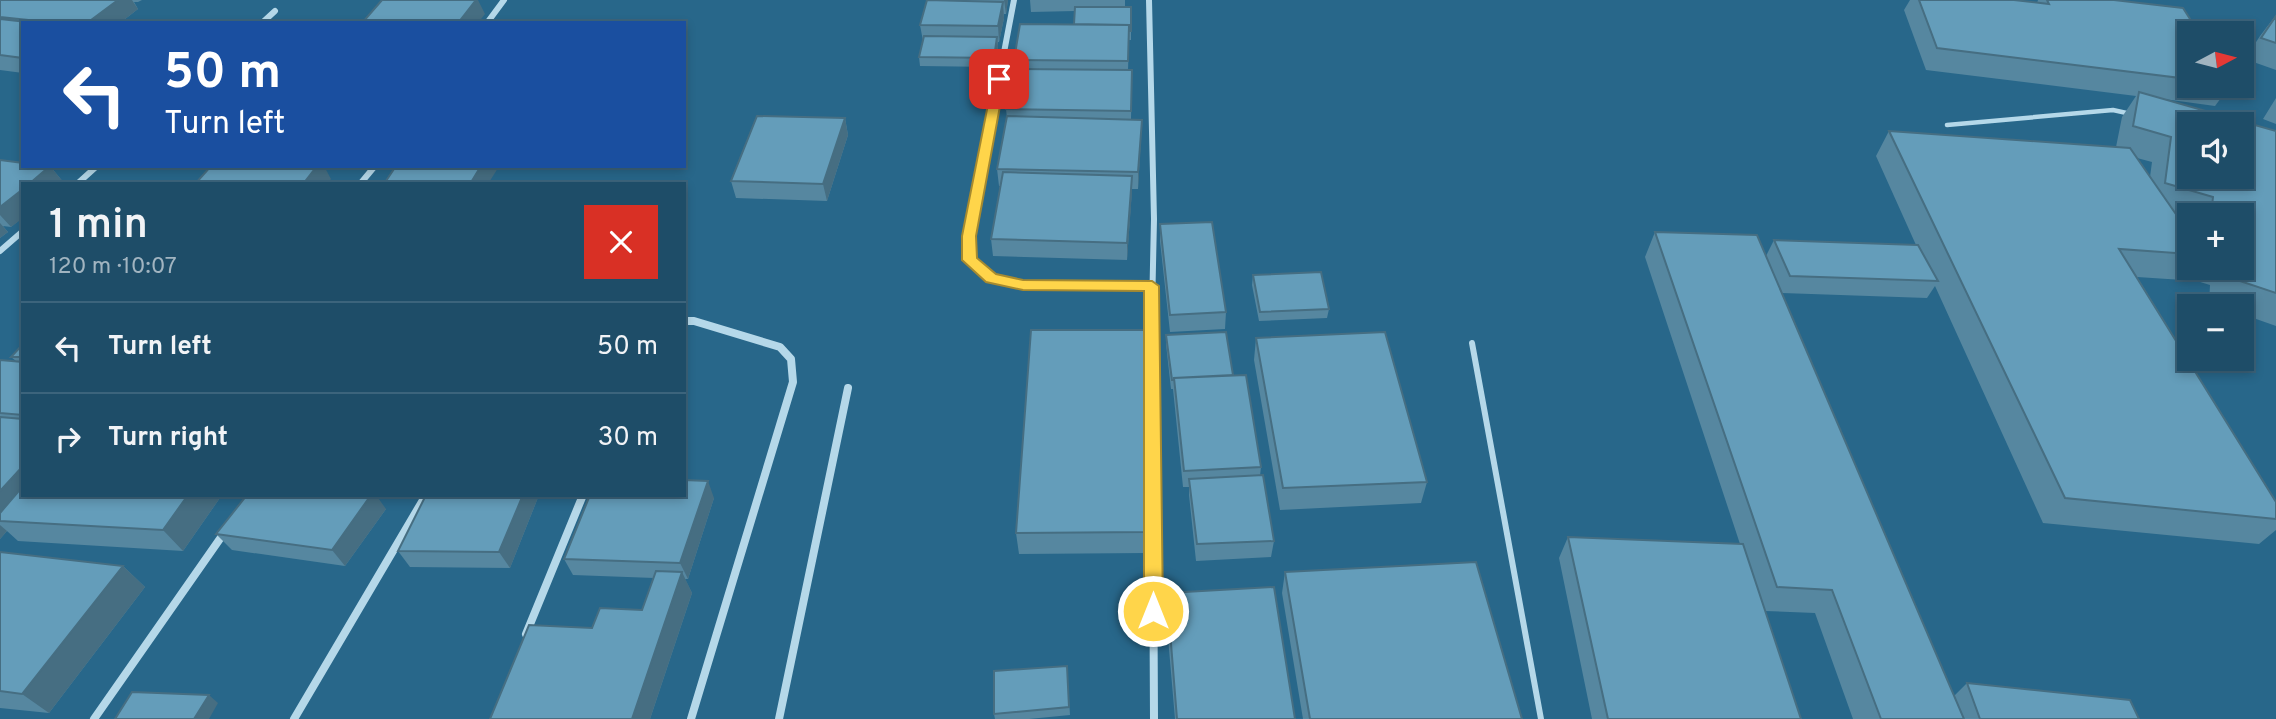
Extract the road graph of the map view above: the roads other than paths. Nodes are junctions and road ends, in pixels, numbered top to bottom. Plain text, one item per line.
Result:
1 (504, 0) edge
2 (1014, 0) edge
3 (1149, 0) edge
4 (275, 12) dead end
5 (264, 21) edge
6 (488, 21) edge
7 (2138, 116) edge
8 (1947, 125) dead end
9 (95, 168) edge
10 (373, 168) edge
11 (79, 182) edge
12 (362, 182) edge
13 (21, 233) edge
14 (0, 251) edge
15 (1152, 286) junction
16 (686, 321) edge
17 (1472, 343) dead end
18 (848, 388) dead end
19 (425, 497) edge
20 (582, 497) edge
21 (228, 528) edge
22 (522, 644) edge
23 (94, 719) edge
24 (294, 719) edge
25 (691, 719) edge
26 (779, 719) edge
27 (1154, 719) edge
28 (1541, 719) edge

1 - 6 street
2 - 15 street
3 - 15 street
4 - 5 street
7 - 8 lane
9 - 11 street
10 - 12 street
13 - 14 street
15 - 27 street
16 - 25 street
17 - 28 lane
18 - 26 street
19 - 24 street
20 - 22 street
21 - 23 street

